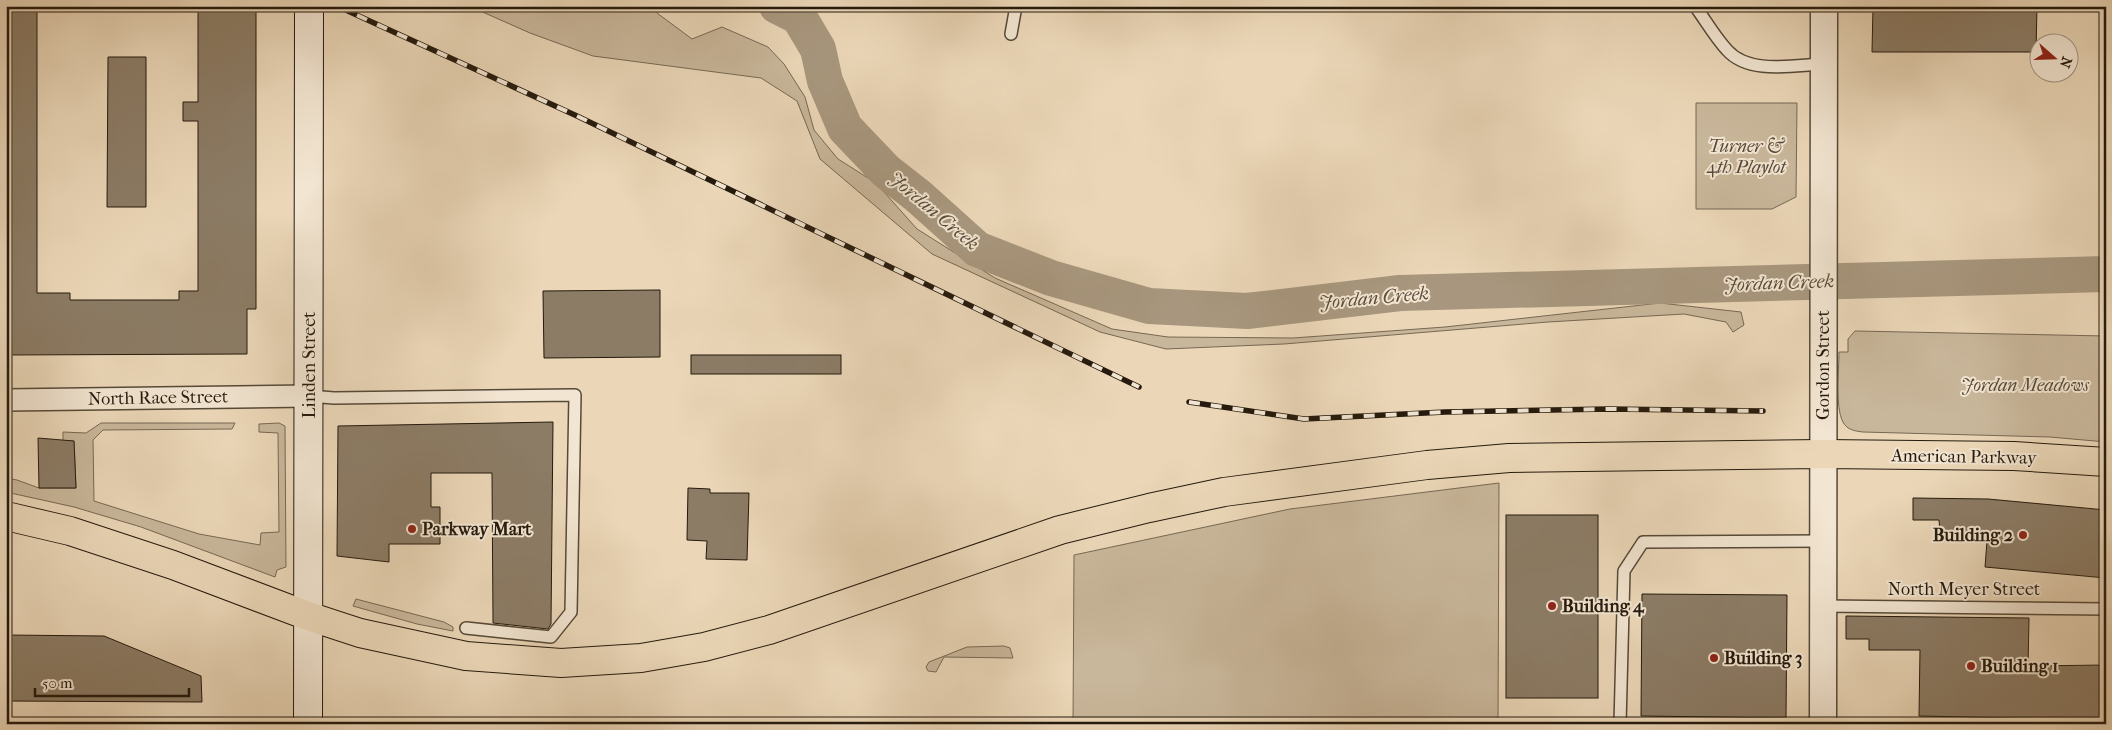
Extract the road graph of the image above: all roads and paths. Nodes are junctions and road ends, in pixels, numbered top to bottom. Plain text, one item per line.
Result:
1 (309, 6) edge
2 (1016, 6) edge
3 (1695, 6) edge
4 (1824, 6) edge
5 (1011, 34) dead end
6 (1823, 64) junction
7 (309, 396) junction
8 (6, 400) edge
9 (1823, 454) junction
10 (2106, 462) edge
11 (6, 516) edge
12 (1823, 541) junction
13 (1823, 606) junction
14 (2106, 609) edge
15 (308, 616) junction
16 (466, 628) dead end
17 (308, 724) edge
18 (1620, 724) edge
19 (1823, 724) edge

1 - 7 main road, Linden Street
2 - 5 lane
3 - 6 lane
4 - 6 street, Gordon Street
6 - 9 street, Gordon Street
7 - 8 street, North Race Street
7 - 15 main road, Linden Street
7 - 16 lane
9 - 10 main road, American Parkway
9 - 12 street, Gordon Street
9 - 15 main road, American Parkway
11 - 15 main road, American Parkway
12 - 13 street, Gordon Street
12 - 18 lane
13 - 14 lane, North Meyer Street
13 - 19 street, Gordon Street
15 - 17 main road, Linden Street

